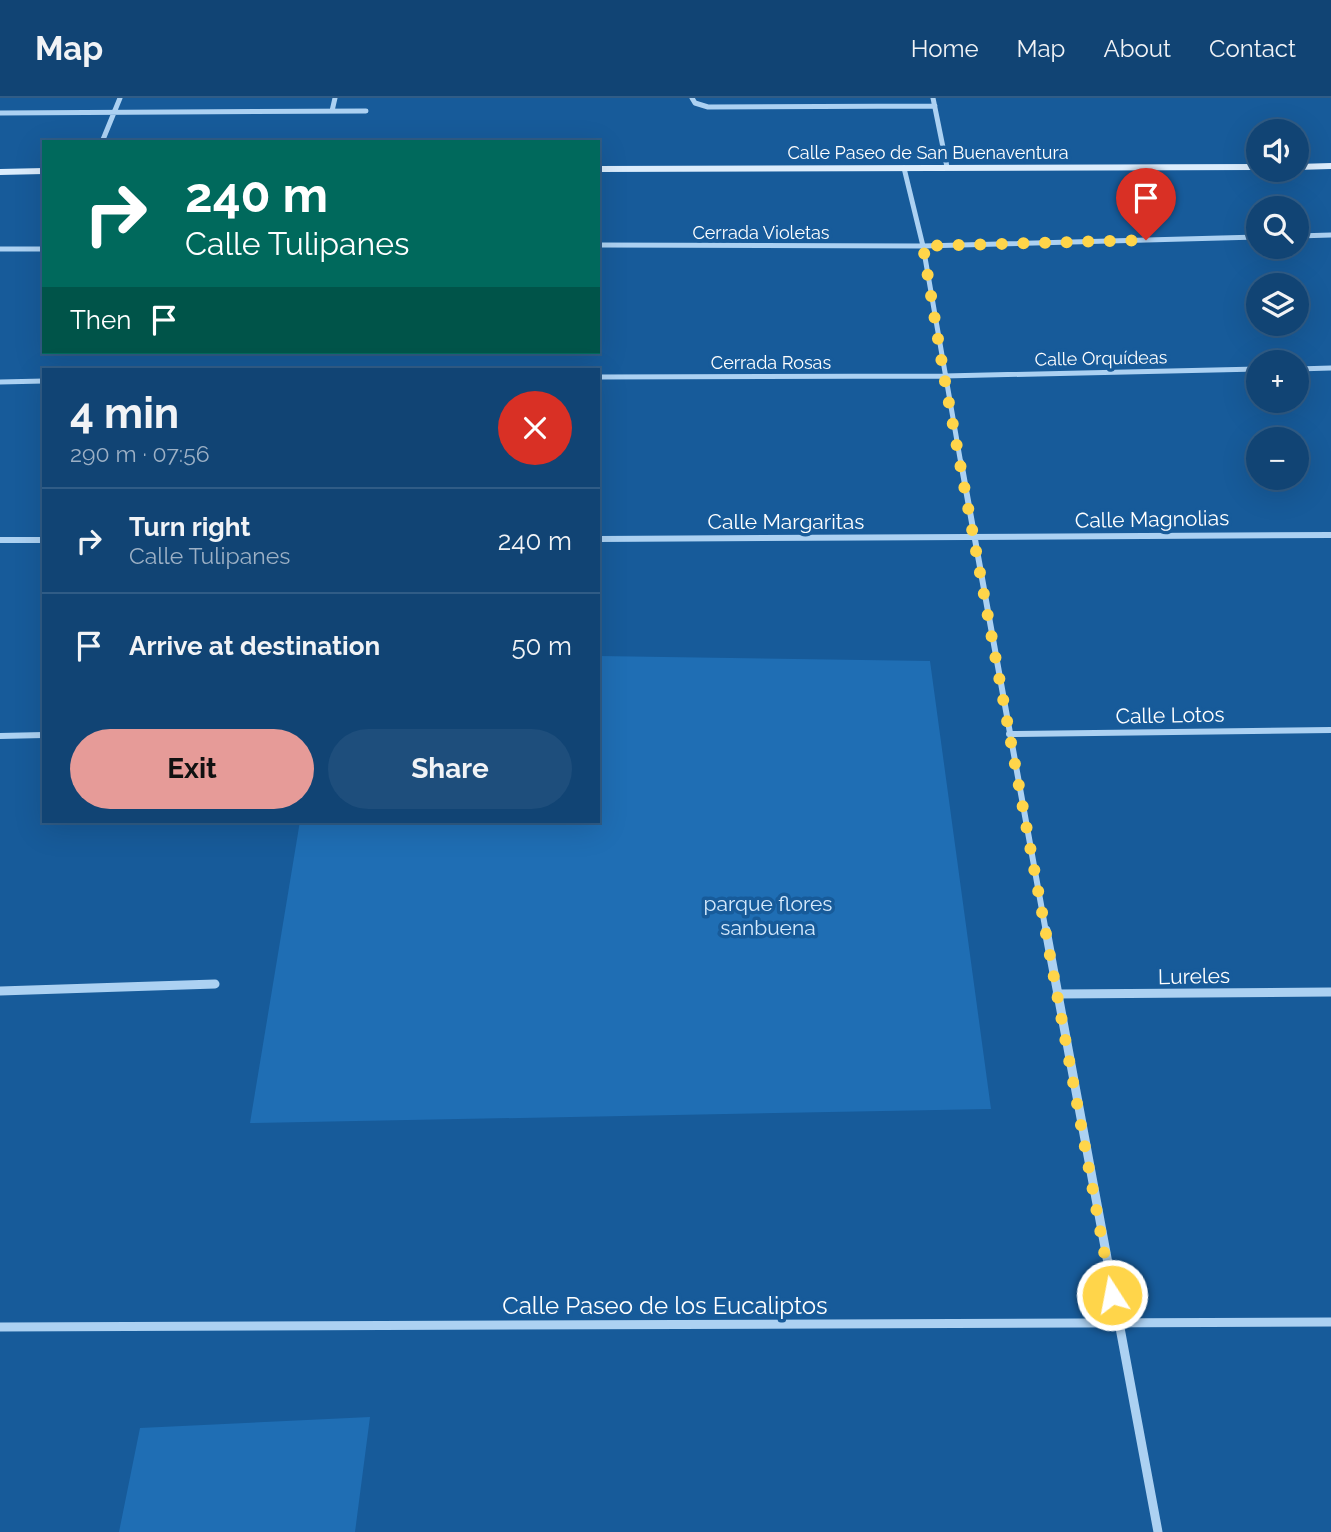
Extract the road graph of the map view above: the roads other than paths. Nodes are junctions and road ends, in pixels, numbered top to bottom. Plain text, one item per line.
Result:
1 (120, 98) edge
2 (335, 98) edge
3 (692, 98) edge
4 (933, 98) edge
5 (935, 106) junction
6 (332, 111) junction
7 (366, 111) dead end
8 (0, 113) edge
9 (114, 113) junction
10 (103, 140) edge
11 (1331, 166) edge
12 (947, 167) junction
13 (1246, 167) edge
14 (1309, 167) edge
15 (904, 168) junction
16 (600, 169) edge
17 (42, 171) edge
18 (0, 172) edge
19 (1309, 236) edge
20 (1331, 236) edge
21 (1246, 237) edge
22 (600, 245) edge
23 (923, 246) junction
24 (42, 248) edge
25 (0, 249) edge
26 (1331, 368) edge
27 (1246, 369) edge
28 (1309, 369) edge
29 (944, 376) junction
30 (600, 377) edge
31 (42, 381) edge
32 (0, 382) edge
33 (1331, 535) edge
34 (974, 538) junction
35 (600, 539) edge
36 (0, 540) edge
37 (42, 540) edge
38 (1331, 730) edge
39 (1009, 734) junction
40 (42, 735) edge
41 (0, 736) edge
42 (215, 984) dead end
43 (0, 990) edge
44 (1331, 992) edge
45 (1057, 994) junction
46 (1117, 1322) junction
47 (1331, 1322) edge
48 (0, 1327) edge
49 (1158, 1532) edge

1 - 9 street
2 - 6 street
3 - 5 street
4 - 5 street
5 - 12 street
6 - 7 street
6 - 9 street
8 - 9 street
9 - 10 street
11 - 14 main road
12 - 13 main road, Calle Paseo de San Buenaventura
12 - 15 main road, Calle Paseo de San Buenaventura
15 - 16 main road, Calle Paseo de San Buenaventura
15 - 23 street
17 - 18 main road
19 - 20 street
21 - 23 street, Cerrada Violetas
22 - 23 street, Cerrada Violetas
23 - 29 street
24 - 25 street
26 - 28 street
27 - 29 street, Calle Orquídeas
29 - 30 street, Cerrada Rosas
29 - 34 street
31 - 32 street
33 - 34 street, Calle Magnolias
34 - 35 street, Calle Margaritas
34 - 39 street
36 - 37 street
38 - 39 street, Calle Lotos
39 - 45 street
40 - 41 street
42 - 43 street
44 - 45 street, Lureles
45 - 46 street
46 - 47 street, Calle Paseo de los Eucaliptos
46 - 48 street, Calle Paseo de los Eucaliptos
46 - 49 street

